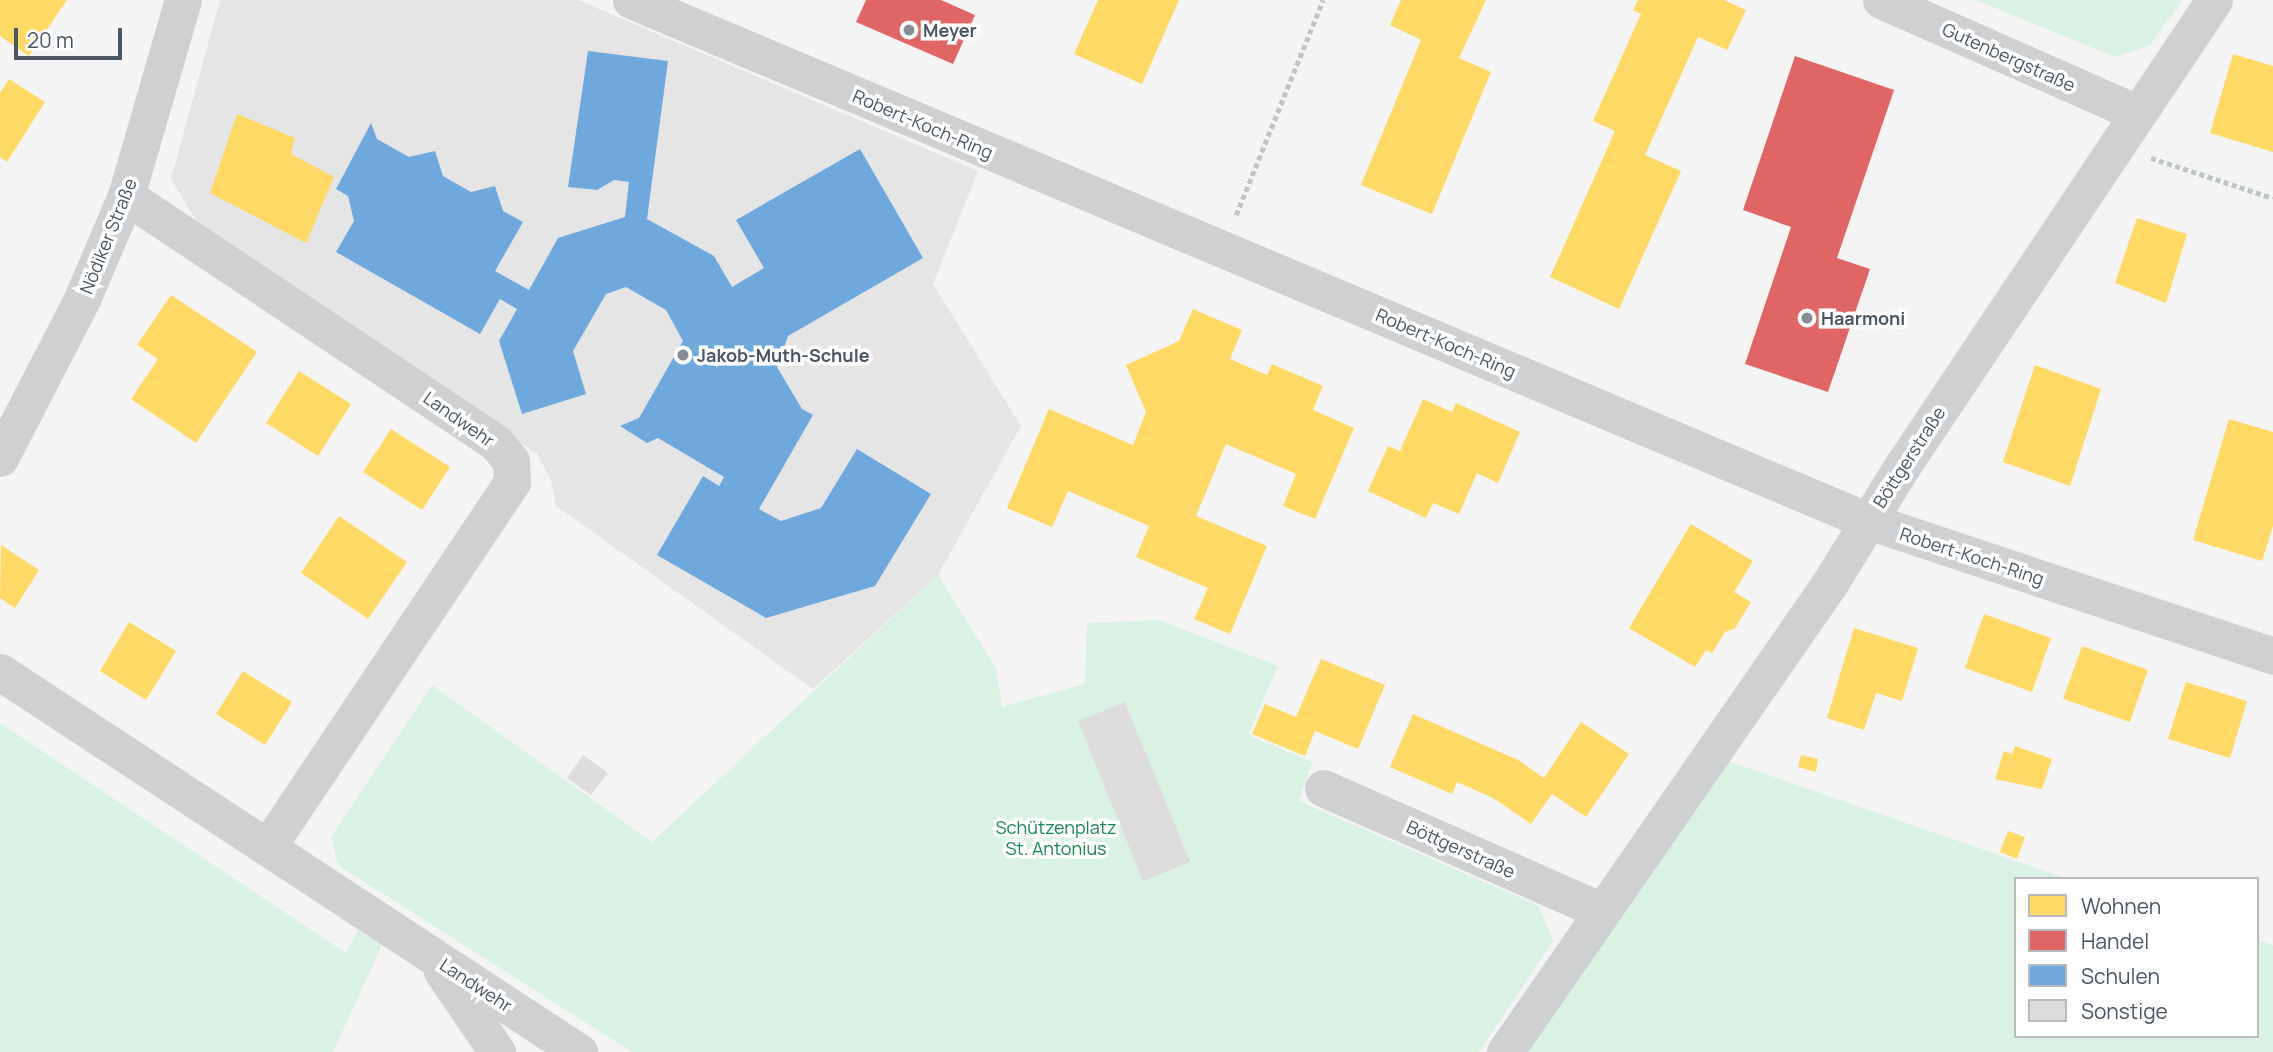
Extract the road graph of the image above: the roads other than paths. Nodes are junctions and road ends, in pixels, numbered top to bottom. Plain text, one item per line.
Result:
1 (183, 0) edge
2 (631, 0) edge
3 (1881, 0) edge
4 (2214, 0) edge
5 (2137, 113) junction
6 (125, 196) junction
7 (0, 458) edge
8 (1868, 521) junction
9 (2273, 656) edge
10 (0, 672) edge
11 (1323, 788) dead end
12 (268, 847) junction
13 (1600, 910) junction
14 (431, 955) junction
15 (497, 1052) edge
16 (579, 1052) edge
17 (1504, 1052) edge

1 - 6 street, Nödiker Straße
2 - 8 street, Robert-Koch-Ring
3 - 5 street, Gutenbergstraße
4 - 5 street, Böttgerstraße
5 - 8 street, Böttgerstraße
6 - 7 street, Nödiker Straße
6 - 12 street, Landwehr
8 - 9 street, Robert-Koch-Ring
8 - 13 street, Böttgerstraße
10 - 12 street, Landwehr
11 - 13 street, Böttgerstraße
12 - 14 street, Landwehr
13 - 17 street, Böttgerstraße
14 - 15 street
14 - 16 street, Landwehr

